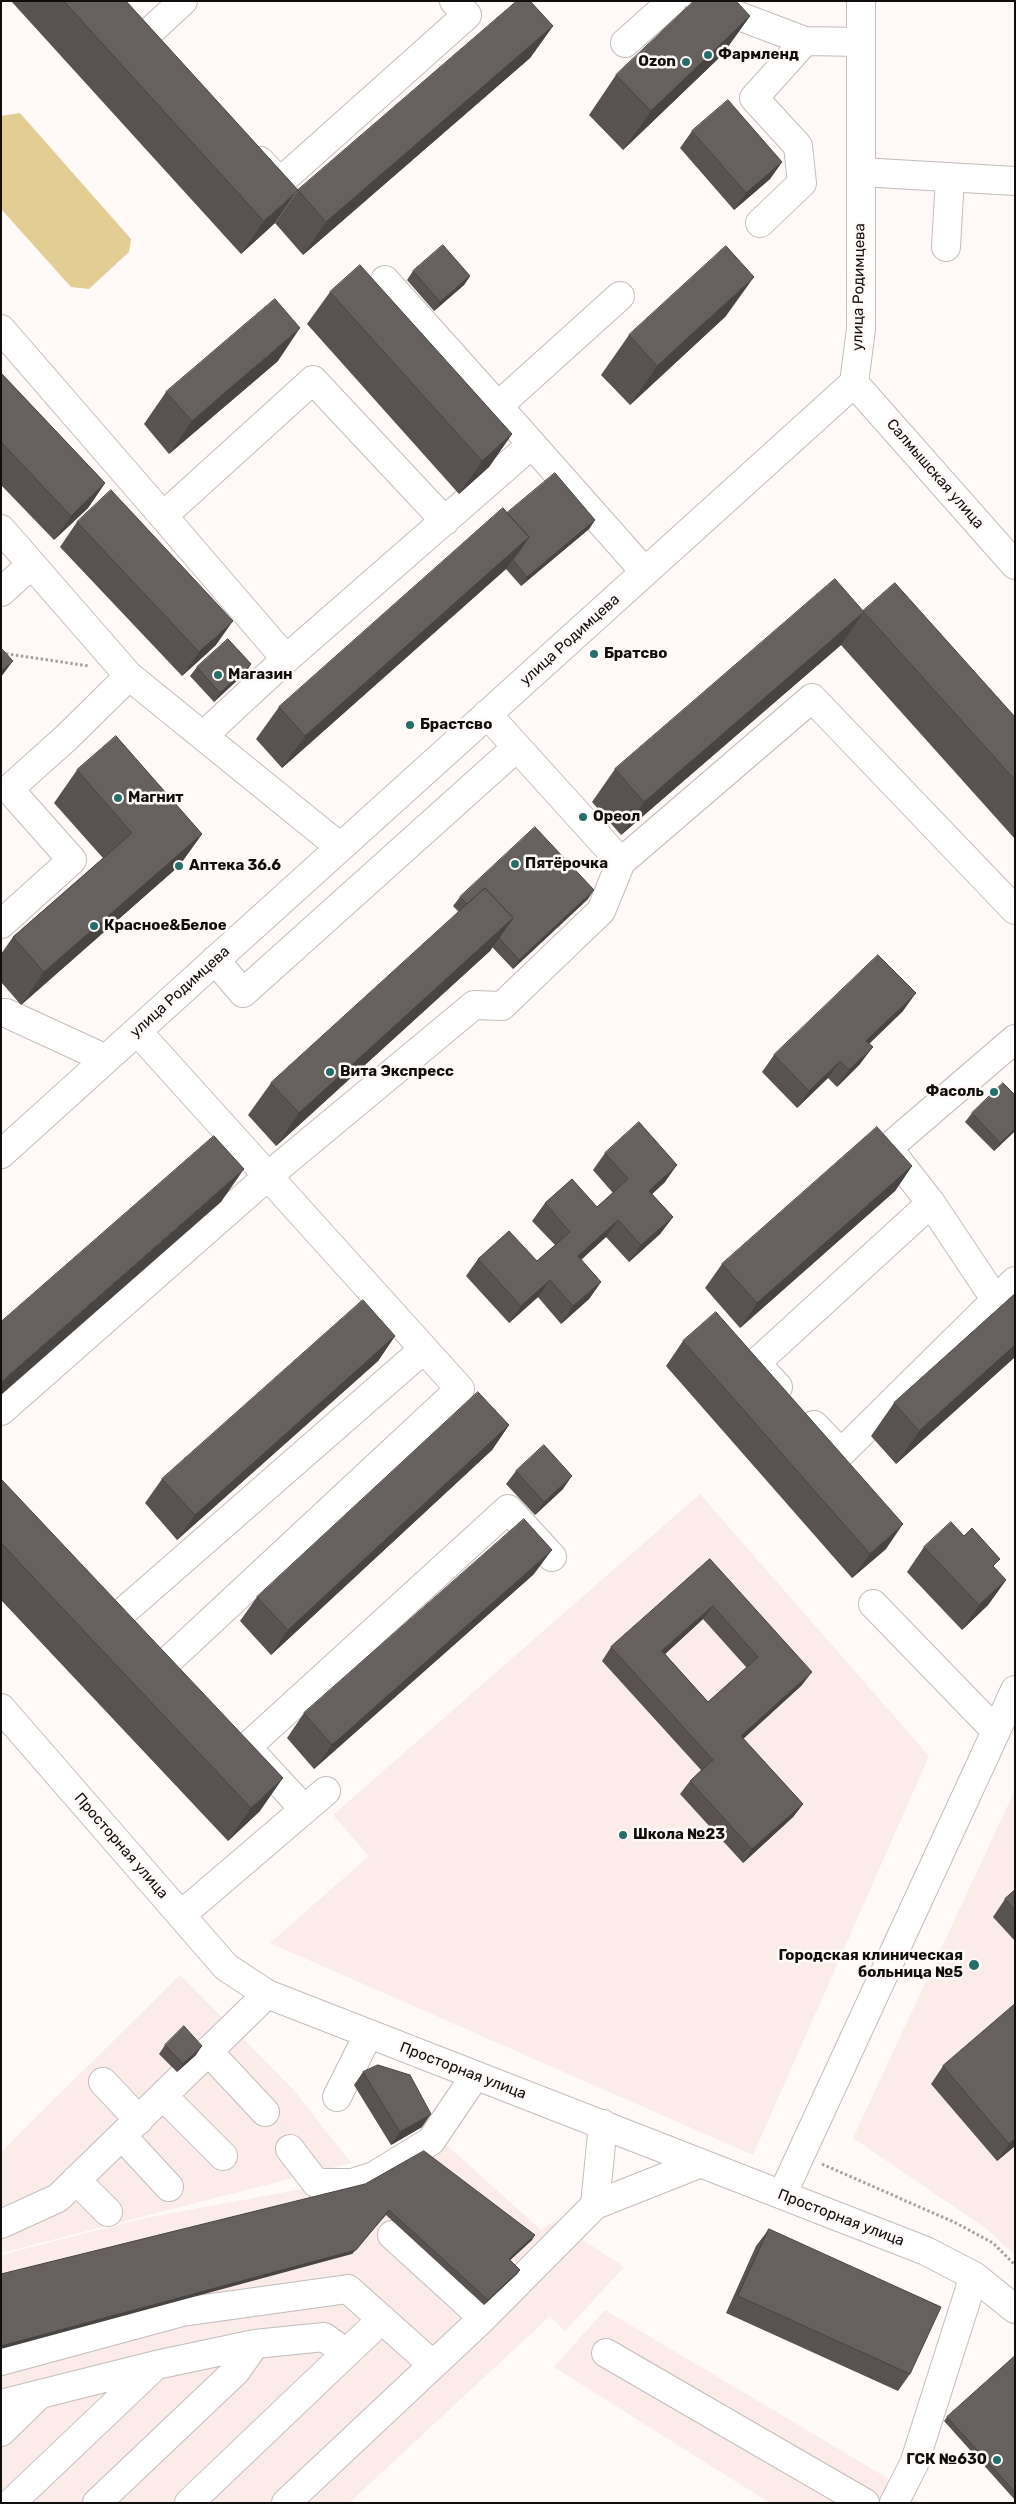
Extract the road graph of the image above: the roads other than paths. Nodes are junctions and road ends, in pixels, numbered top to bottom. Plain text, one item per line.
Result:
1 (183, 1) edge
2 (454, 1) edge
3 (672, 1) edge
4 (699, 1) edge
5 (861, 1) edge
6 (805, 41) junction
7 (861, 42) junction
8 (625, 44) dead end
9 (164, 59) edge
10 (246, 146) edge
11 (861, 172) junction
12 (950, 177) junction
13 (1015, 181) edge
14 (760, 223) dead end
15 (946, 247) dead end
16 (385, 280) dead end
17 (620, 296) dead end
18 (1, 329) edge
19 (854, 383) junction
20 (498, 406) junction
21 (531, 445) junction
22 (163, 516) junction
23 (445, 521) junction
24 (1, 528) edge
25 (31, 565) junction
26 (1015, 565) edge
27 (645, 572) junction
28 (1, 592) edge
29 (286, 659) junction
30 (122, 682) junction
31 (487, 714) junction
32 (202, 736) junction
33 (517, 747) junction
34 (340, 847) junction
35 (621, 862) junction
36 (296, 888) junction
37 (1015, 910) edge
38 (326, 919) junction
39 (1, 924) edge
40 (215, 960) junction
41 (1, 1013) edge
42 (137, 1031) junction
43 (1015, 1039) edge
44 (106, 1059) junction
45 (1, 1154) edge
46 (268, 1176) junction
47 (931, 1203) junction
48 (1015, 1281) edge
49 (995, 1299) junction
50 (424, 1349) junction
51 (1, 1411) edge
52 (552, 1557) dead end
53 (873, 1604) dead end
54 (168, 1661) junction
55 (188, 1683) edge
56 (1015, 1690) edge
57 (1, 1708) edge
58 (227, 1726) edge
59 (996, 1731) junction
60 (247, 1747) junction
61 (326, 1791) dead end
62 (304, 1809) junction
63 (181, 1915) junction
64 (267, 1994) junction
65 (368, 2035) junction
66 (208, 2051) junction
67 (475, 2076) junction
68 (103, 2082) dead end
69 (163, 2096) junction
70 (337, 2097) dead end
71 (265, 2112) dead end
72 (603, 2124) junction
73 (130, 2128) junction
74 (290, 2150) dead end
75 (223, 2156) dead end
76 (701, 2163) junction
77 (76, 2180) junction
78 (169, 2187) dead end
79 (782, 2195) junction
80 (595, 2205) junction
81 (108, 2212) dead end
82 (1, 2224) edge
83 (392, 2235) dead end
84 (974, 2276) junction
85 (1015, 2309) edge
86 (483, 2318) junction
87 (382, 2319) junction
88 (255, 2344) junction
89 (606, 2352) dead end
90 (346, 2353) junction
91 (1, 2361) edge
92 (156, 2365) junction
93 (433, 2365) junction
94 (41, 2393) junction
95 (1, 2404) edge
96 (1, 2432) edge
97 (11, 2503) edge
98 (97, 2503) edge
99 (189, 2503) edge
100 (286, 2503) edge
101 (865, 2503) edge
102 (894, 2503) edge

1 - 9 street
2 - 10 street
3 - 8 street
4 - 6 street
5 - 7 street, улица Родимцева
6 - 7 street
6 - 14 street
7 - 11 street, улица Родимцева
11 - 12 street
11 - 19 street, улица Родимцева
12 - 13 street
12 - 15 street
16 - 20 street
17 - 20 street
18 - 22 street
19 - 26 street, Салмышская улица
19 - 27 street, улица Родимцева
20 - 21 street
21 - 23 street
21 - 27 street
22 - 23 street
22 - 29 street
23 - 29 street
24 - 25 street
25 - 28 street
25 - 30 street
27 - 31 street, улица Родимцева
29 - 32 street
30 - 32 street
30 - 39 street
31 - 33 street
31 - 34 street, улица Родимцева
32 - 34 street
33 - 35 street
33 - 38 street
34 - 36 street, улица Родимцева
35 - 37 street
35 - 46 street
36 - 38 street
36 - 40 street, улица Родимцева
38 - 40 street
40 - 42 street, улица Родимцева
41 - 44 street
42 - 44 street, улица Родимцева
42 - 46 street
43 - 47 street
44 - 45 street, улица Родимцева
46 - 50 street
46 - 51 street
47 - 49 street
47 - 49 street
48 - 49 street
50 - 54 street
50 - 54 street
52 - 60 street
53 - 59 street
54 - 55 street
56 - 59 street
57 - 63 street, Просторная улица
58 - 60 street
59 - 79 street
60 - 62 street
61 - 62 street
62 - 63 street
63 - 64 street, Просторная улица
64 - 65 street, Просторная улица
64 - 66 street
65 - 67 street, Просторная улица
65 - 70 street
66 - 69 street
66 - 71 street
67 - 72 street, Просторная улица
67 - 74 street
68 - 73 street
69 - 73 street
69 - 75 street
72 - 76 street, Просторная улица
72 - 80 street
73 - 77 street
73 - 78 street
76 - 79 street, Просторная улица
76 - 80 street
77 - 81 street
77 - 82 street
79 - 84 street, Просторная улица
80 - 86 street
83 - 86 street
84 - 85 street, Просторная улица
84 - 102 street
86 - 93 street
87 - 90 street
87 - 91 street
87 - 93 street
88 - 90 street
88 - 92 street
88 - 98 street
89 - 101 street
90 - 99 street
92 - 94 street
92 - 97 street
93 - 100 street
94 - 95 street
94 - 96 street

